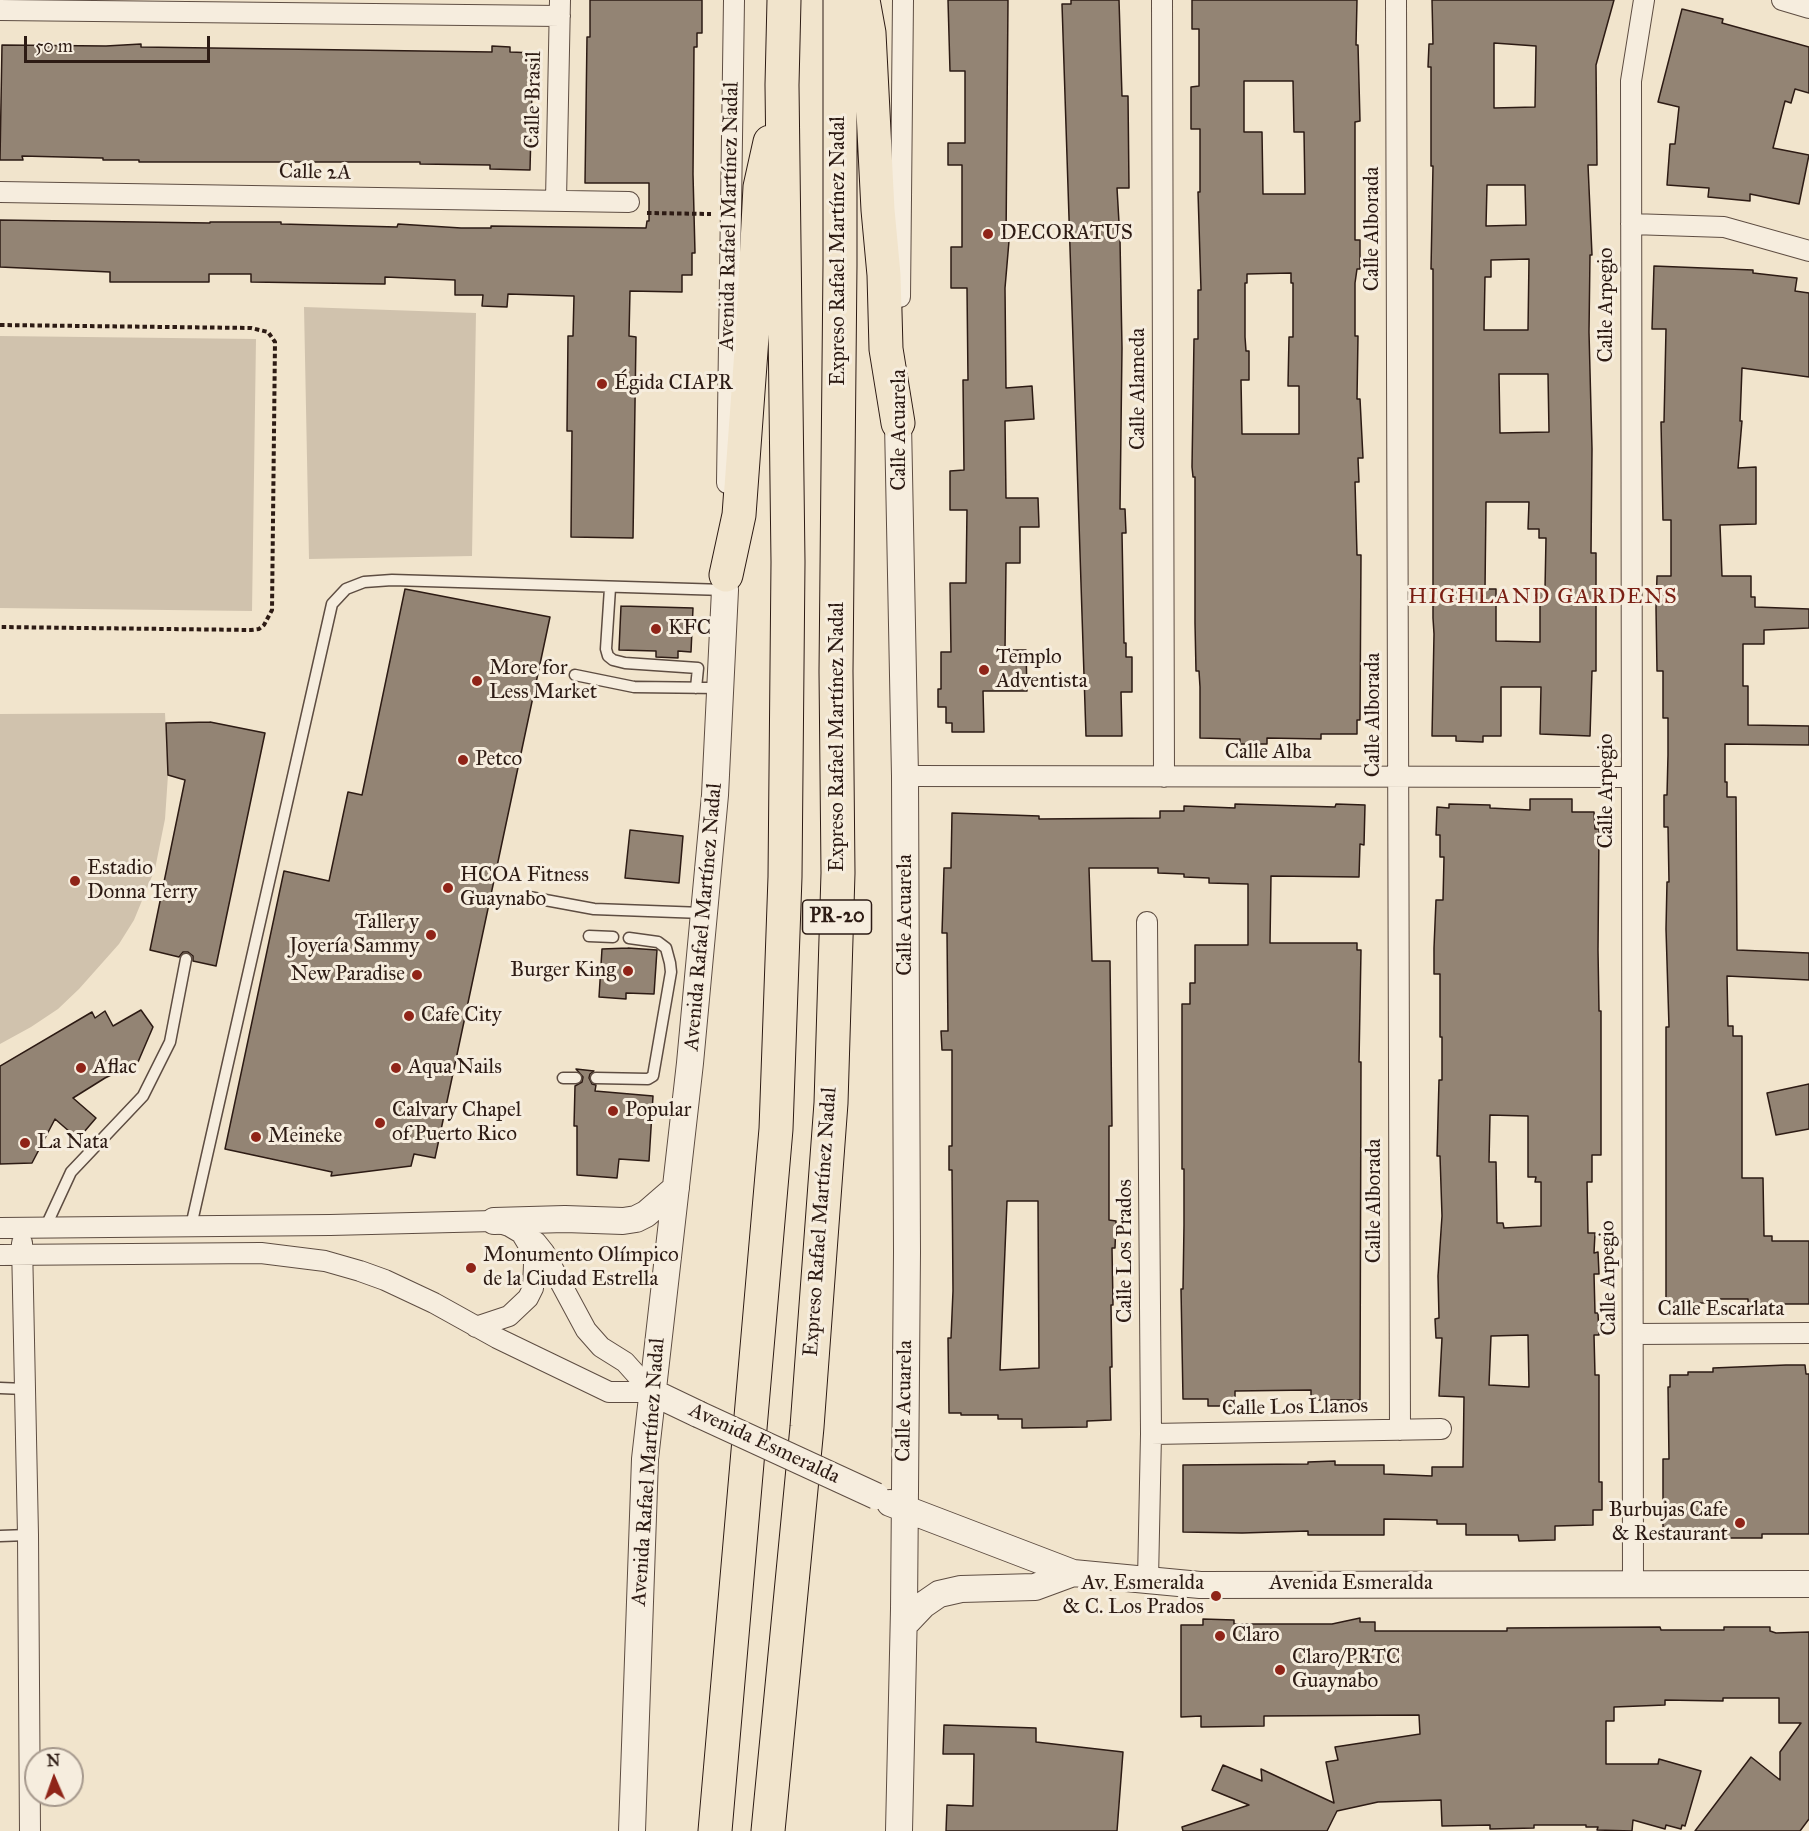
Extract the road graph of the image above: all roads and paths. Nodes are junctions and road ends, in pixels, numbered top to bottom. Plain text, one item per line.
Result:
1 (734, 0) edge
2 (784, 0) edge
3 (840, 0) edge
4 (863, 0) edge
5 (903, 0) edge
6 (1162, 0) edge
7 (1396, 0) edge
8 (1644, 0) edge
9 (1782, 0) edge
10 (560, 8) edge
11 (1809, 8) edge
12 (0, 10) edge
13 (783, 85) junction
14 (0, 192) edge
15 (556, 200) junction
16 (628, 202) joint
17 (731, 214) junction
18 (1631, 224) junction
19 (1809, 250) edge
20 (0, 325) edge
21 (898, 423) junction
22 (726, 583) junction
23 (610, 588) junction
24 (0, 627) edge
25 (575, 675) dead end
26 (696, 688) junction
27 (722, 688) junction
28 (905, 776) junction
29 (1398, 776) junction
30 (1164, 777) junction
31 (1631, 777) junction
32 (529, 897) dead end
33 (703, 913) junction
34 (1147, 922) dead end
35 (589, 936) dead end
36 (613, 937) dead end
37 (629, 938) dead end
38 (186, 959) dead end
39 (563, 1078) dead end
40 (576, 1078) dead end
41 (596, 1078) dead end
42 (676, 1188) junction
43 (494, 1221) junction
44 (46, 1226) junction
45 (191, 1226) junction
46 (0, 1228) edge
47 (21, 1228) junction
48 (522, 1234) junction
49 (0, 1255) edge
50 (22, 1255) junction
51 (476, 1327) junction
52 (1809, 1333) edge
53 (1634, 1334) junction
54 (0, 1388) edge
55 (25, 1389) junction
56 (652, 1392) junction
57 (1441, 1429) dead end
58 (1400, 1430) junction
59 (1151, 1434) junction
60 (904, 1509) junction
61 (28, 1535) junction
62 (0, 1536) edge
63 (1073, 1573) junction
64 (1148, 1580) junction
65 (1633, 1583) junction
66 (1809, 1584) edge
67 (904, 1625) junction
68 (30, 1831) edge
69 (632, 1831) edge
70 (715, 1831) edge
71 (768, 1831) edge
72 (900, 1831) edge

1 - 17 street, Avenida Rafael Martínez Nadal
2 - 13 highway, PR-20
3 - 71 highway, Expreso Rafael Martínez Nadal / PR-20
4 - 21 highway
5 - 21 street, Calle Acuarela
6 - 30 street, Calle Alameda
7 - 29 street, Calle Alborada
8 - 18 street, Calle Arpegio
9 - 11 street
10 - 12 street
10 - 15 street, Calle Brasil
13 - 22 highway
13 - 70 highway, PR-20
14 - 15 street, Calle 2A
15 - 16 street, Calle 2A
16 - 17 path
17 - 22 street, Avenida Rafael Martínez Nadal
18 - 19 street
18 - 31 street, Calle Arpegio
20 - 24 path
21 - 28 street, Calle Acuarela
22 - 23 lane
22 - 27 street, Avenida Rafael Martínez Nadal
23 - 26 lane
23 - 45 lane
25 - 26 lane
26 - 27 lane
27 - 33 street, Avenida Rafael Martínez Nadal
28 - 30 street, Calle Alba
28 - 60 street, Calle Acuarela
29 - 30 street, Calle Alba
29 - 31 street, Calle Alba
29 - 58 street, Calle Alborada
31 - 53 street, Calle Arpegio
32 - 33 lane
33 - 42 street, Avenida Rafael Martínez Nadal
34 - 59 street, Calle Los Prados
35 - 36 lane
37 - 41 lane
38 - 44 lane
39 - 40 lane
42 - 43 street
42 - 56 street, Avenida Rafael Martínez Nadal
43 - 45 street
43 - 48 street
44 - 45 street
44 - 47 street
46 - 47 street
47 - 50 street
48 - 51 street
48 - 56 street
49 - 50 street
50 - 51 street
50 - 55 street
51 - 56 street
52 - 53 street, Calle Escarlata
53 - 65 street, Calle Arpegio
54 - 55 lane
55 - 61 street
56 - 60 street, Avenida Esmeralda, bridge
56 - 69 street, Avenida Rafael Martínez Nadal
57 - 58 street, Calle Los Llanos
58 - 59 street, Calle Los Llanos
59 - 64 street, Calle Los Prados
60 - 63 street, Avenida Esmeralda
60 - 67 street, Calle Acuarela
61 - 62 lane
61 - 68 street
63 - 64 street, Avenida Esmeralda
63 - 67 street
64 - 65 street, Avenida Esmeralda
65 - 66 street, Avenida Esmeralda
67 - 72 street, Calle Acuarela

